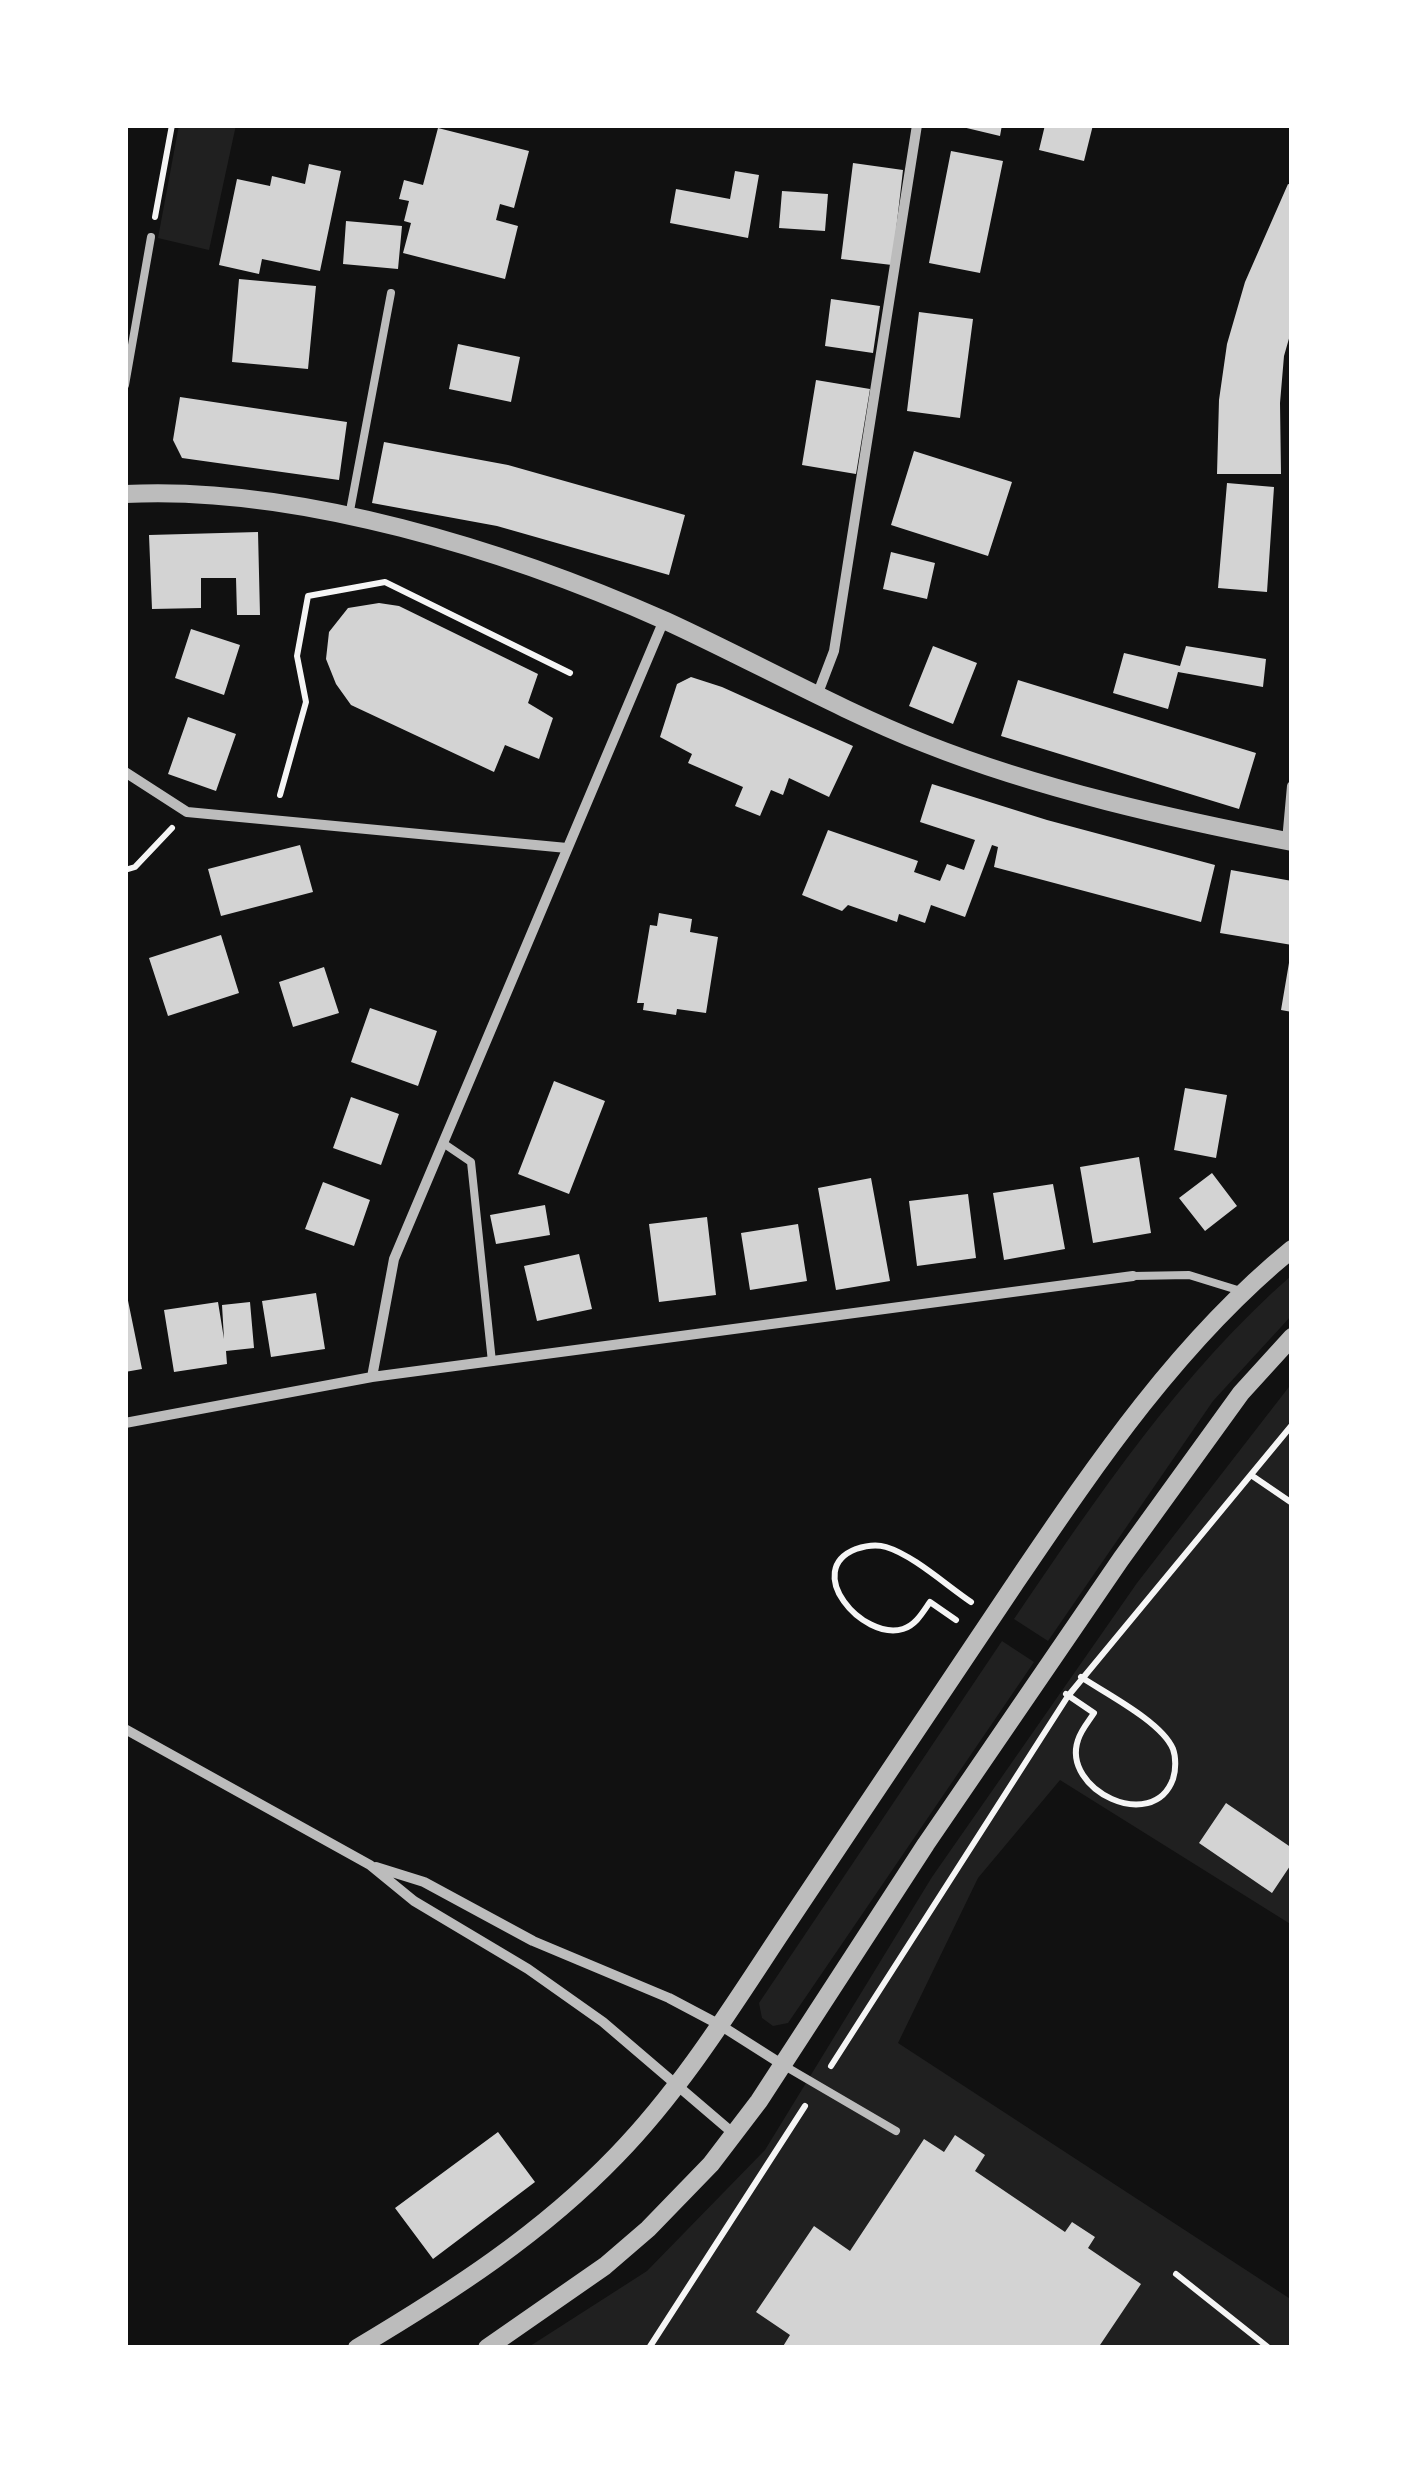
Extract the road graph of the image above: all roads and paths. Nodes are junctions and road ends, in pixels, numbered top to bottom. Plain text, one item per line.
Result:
1 (172, 125) edge
2 (918, 125) edge
3 (151, 237) joint
4 (390, 293) dead end
5 (125, 385) edge
6 (125, 494) edge
7 (349, 516) junction
8 (664, 620) junction
9 (570, 673) dead end
10 (818, 693) junction
11 (125, 772) edge
12 (1292, 786) edge
13 (188, 812) junction
14 (273, 820) junction
15 (1290, 842) edge
16 (567, 848) junction
17 (125, 870) edge
18 (443, 1143) junction
19 (1292, 1249) edge
20 (1134, 1276) joint
21 (1244, 1292) junction
22 (1292, 1337) edge
23 (492, 1362) junction
24 (372, 1378) junction
25 (125, 1423) edge
26 (1292, 1425) edge
27 (1251, 1475) junction
28 (1292, 1504) edge
29 (1068, 1696) junction
30 (1094, 1713) dead end
31 (125, 1730) edge
32 (370, 1865) junction
33 (720, 2024) junction
34 (784, 2065) junction
35 (676, 2084) junction
36 (819, 2085) junction
37 (896, 2130) dead end
38 (735, 2134) junction
39 (1176, 2274) dead end
40 (357, 2348) edge
41 (487, 2348) edge
42 (649, 2348) edge
43 (1270, 2348) edge

1 - 3 path
2 - 10 street
3 - 5 lane
4 - 7 lane
6 - 7 street
7 - 8 street
8 - 10 street
8 - 16 street
9 - 14 path
10 - 15 street
11 - 13 street
12 - 15 street
13 - 14 street
13 - 17 path
14 - 16 street
16 - 18 street
18 - 23 lane
18 - 24 street
19 - 21 street
20 - 21 lane
20 - 23 street
21 - 33 street
22 - 34 street
23 - 24 street
24 - 25 street
26 - 27 path
27 - 28 path
27 - 29 path
29 - 30 path
29 - 36 path
31 - 32 street
32 - 33 street
32 - 35 street
33 - 34 street
33 - 35 street
34 - 36 lane
34 - 38 street
35 - 38 street
35 - 40 street
36 - 37 lane
36 - 42 path
38 - 41 street
39 - 43 path

